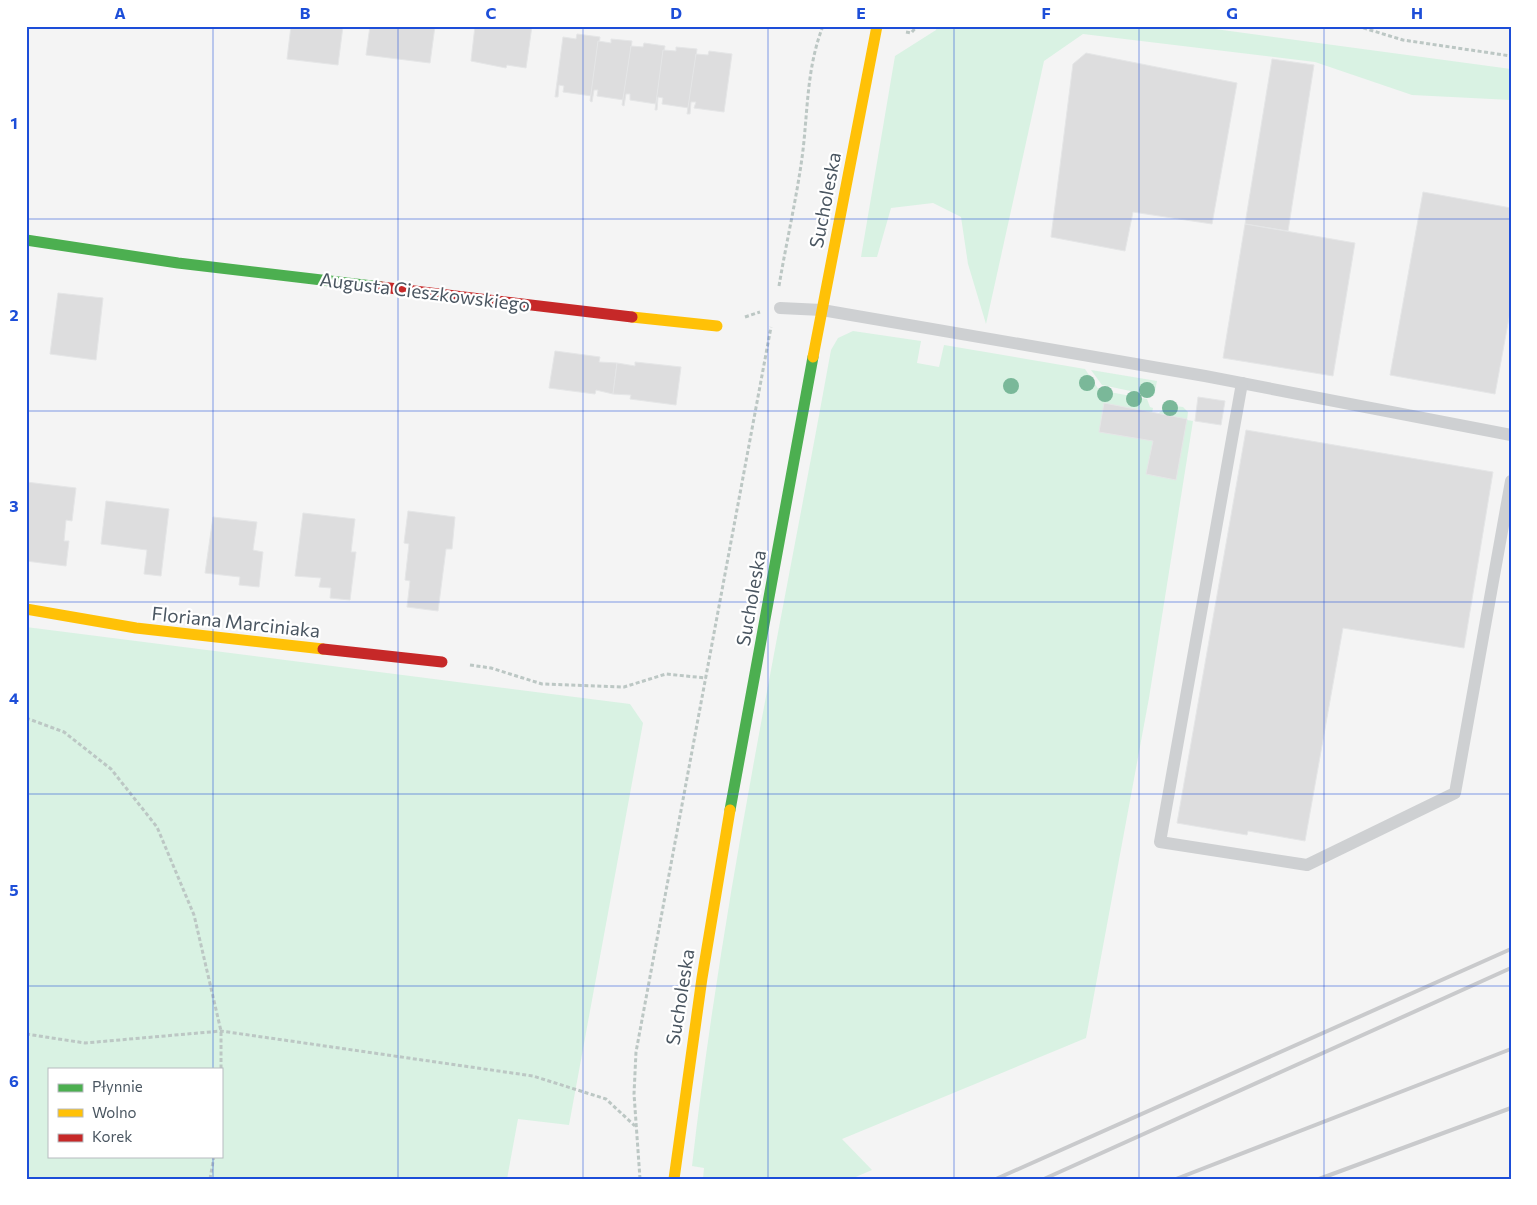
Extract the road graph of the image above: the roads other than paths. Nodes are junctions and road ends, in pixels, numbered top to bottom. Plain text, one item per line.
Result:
1 (877, 26) edge
2 (26, 240) edge
3 (777, 308) road end
4 (822, 310) junction
5 (717, 326) road end
6 (1242, 383) junction
7 (1511, 435) edge
8 (1511, 481) edge
9 (26, 609) edge
10 (442, 662) road end
11 (674, 1179) edge

1 - 4 street, Sucholeska
2 - 5 street, Augusta Cieszkowskiego
3 - 4 lane
4 - 6 lane
4 - 11 street, Sucholeska
6 - 7 lane
6 - 8 lane
9 - 10 street, Floriana Marciniaka

